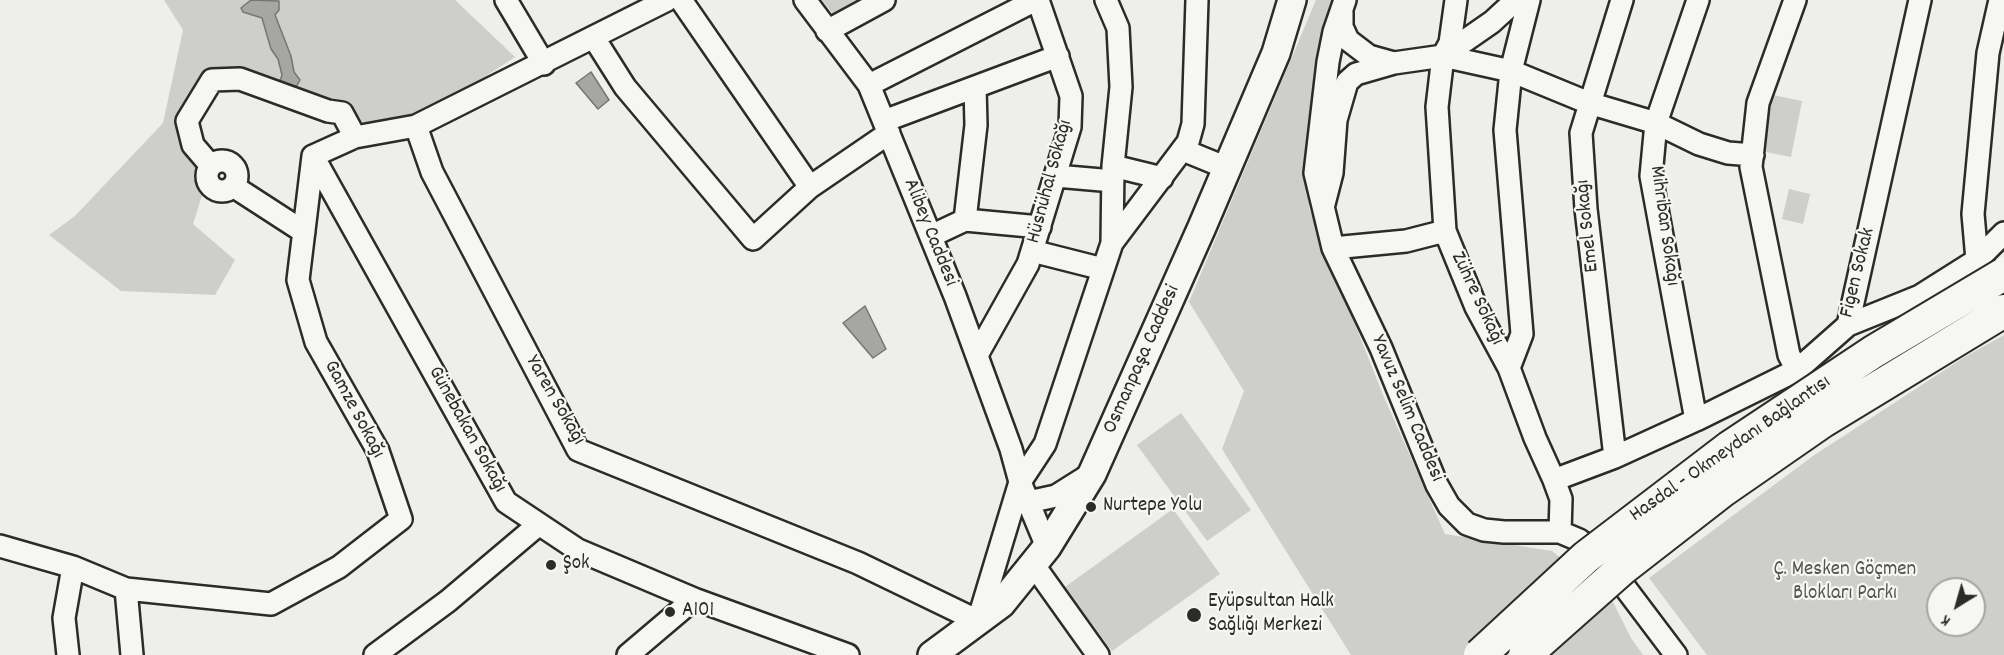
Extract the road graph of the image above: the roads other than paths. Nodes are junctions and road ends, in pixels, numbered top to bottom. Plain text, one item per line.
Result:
1 (506, 0) edge
2 (667, 0) edge
3 (681, 0) edge
4 (806, 0) edge
5 (884, 0) edge
6 (1037, 0) edge
7 (1106, 0) edge
8 (1197, 0) edge
9 (1456, 0) edge
10 (1516, 0) edge
11 (1529, 0) edge
12 (1622, 0) edge
13 (1698, 0) edge
14 (1795, 0) edge
15 (1920, 0) edge
16 (2000, 0) edge
17 (1343, 5) edge
18 (1291, 6) edge
19 (639, 7) edge
20 (827, 31) junction
21 (594, 38) junction
22 (1058, 56) junction
23 (1443, 56) junction
24 (1394, 63) junction
25 (544, 64) junction
26 (1511, 71) junction
27 (869, 85) junction
28 (975, 87) junction
29 (1589, 103) junction
30 (1656, 123) junction
31 (416, 126) junction
32 (886, 127) junction
33 (355, 137) junction
34 (1183, 150) junction
35 (1753, 155) junction
36 (313, 156) junction
37 (1227, 168) junction
38 (1113, 173) junction
39 (1056, 176) junction
40 (1162, 178) junction
41 (810, 187) junction
42 (1324, 208) junction
43 (965, 220) junction
44 (1040, 227) junction
45 (304, 231) junction
46 (1445, 231) junction
47 (2004, 233) edge
48 (931, 236) junction
49 (1113, 243) junction
50 (1333, 248) junction
51 (1032, 250) junction
52 (1990, 267) edge
53 (1103, 269) junction
54 (2004, 311) edge
55 (1848, 325) junction
56 (977, 355) junction
57 (1509, 369) junction
58 (1797, 370) junction
59 (1696, 420) junction
60 (1615, 457) junction
61 (1092, 474) junction
62 (1554, 480) junction
63 (1020, 482) junction
64 (1019, 507) junction
65 (538, 525) junction
66 (1560, 532) junction
67 (0, 546) edge
68 (1040, 555) junction
69 (73, 567) junction
70 (126, 589) junction
71 (694, 599) junction
72 (978, 621) junction
73 (68, 655) edge
74 (132, 655) edge
75 (375, 655) edge
76 (628, 655) edge
77 (848, 655) edge
78 (932, 655) edge
79 (1098, 655) edge
80 (1480, 655) edge
81 (1525, 655) edge
82 (1676, 655) edge

1 - 25 street
2 - 19 street
3 - 41 street
4 - 20 street, Alibey Caddesi
5 - 20 street
6 - 22 street, Hüsnühal Sokağı
6 - 27 street
7 - 38 street
8 - 34 street
9 - 23 street, Zühre Sokağı
10 - 23 street
11 - 26 street
12 - 29 street, Emel Sokağı
13 - 30 street, Mihriban Sokağı
14 - 35 street
15 - 55 street, Figen Sokak
16 - 52 street
17 - 24 street
17 - 42 street
18 - 37 main road, Osmanpaşa Caddesi
19 - 21 street
20 - 27 street, Alibey Caddesi
21 - 25 street
21 - 41 street
22 - 28 street
22 - 39 street, Hüsnühal Sokağı
23 - 24 street
23 - 26 street
23 - 46 street, Zühre Sokağı
24 - 42 street, Yavuz Selim Caddesi
25 - 31 street
26 - 29 street
26 - 57 street
27 - 32 street, Alibey Caddesi
28 - 32 street
28 - 43 street
29 - 30 street
29 - 60 street, Emel Sokağı
30 - 35 street
30 - 59 street, Mihriban Sokağı
31 - 33 street
31 - 72 street, Yaren Sokağı
32 - 41 street
32 - 48 street, Alibey Caddesi
33 - 36 street
33 - 45 street
34 - 37 street
34 - 40 street
35 - 58 street
36 - 45 street, Gamze Sokağı
36 - 65 street, Günebakan Sokağı
37 - 61 main road, Osmanpaşa Caddesi
38 - 39 street
38 - 40 street
38 - 49 street
39 - 44 street, Hüsnühal Sokağı
40 - 49 street
42 - 50 street, Yavuz Selim Caddesi
43 - 44 street
43 - 48 street
44 - 51 street, Hüsnühal Sokağı
45 - 70 street, Gamze Sokağı
46 - 50 street
46 - 57 street, Zühre Sokağı
47 - 52 street
48 - 56 street, Alibey Caddesi
49 - 53 street
50 - 66 street, Yavuz Selim Caddesi
51 - 53 street
51 - 56 street, Hüsnühal Sokağı
52 - 55 street
52 - 80 highway, Hasdal - Okmeydanı Bağlantısı, bridge
53 - 63 street
54 - 81 highway, Hasdal - Okmeydanı Bağlantısı, bridge
55 - 58 street, Figen Sokak
56 - 63 street, Alibey Caddesi
57 - 62 street, Zühre Sokağı
58 - 59 street, Figen Sokak
59 - 60 street, Figen Sokak
60 - 62 street, Figen Sokak
61 - 64 street
61 - 68 main road, Osmanpaşa Caddesi
62 - 66 street, Zühre Sokağı
63 - 64 street
64 - 68 street
64 - 72 street
65 - 71 street, Günebakan Sokağı
65 - 75 street
66 - 82 street, Yavuz Selim Caddesi
67 - 69 street, Gamze Sokağı
68 - 72 main road, Osmanpaşa Caddesi
68 - 79 street
69 - 70 street, Gamze Sokağı
69 - 73 street
70 - 74 street
71 - 76 street
71 - 77 street, Günebakan Sokağı
72 - 78 main road, Osmanpaşa Caddesi

